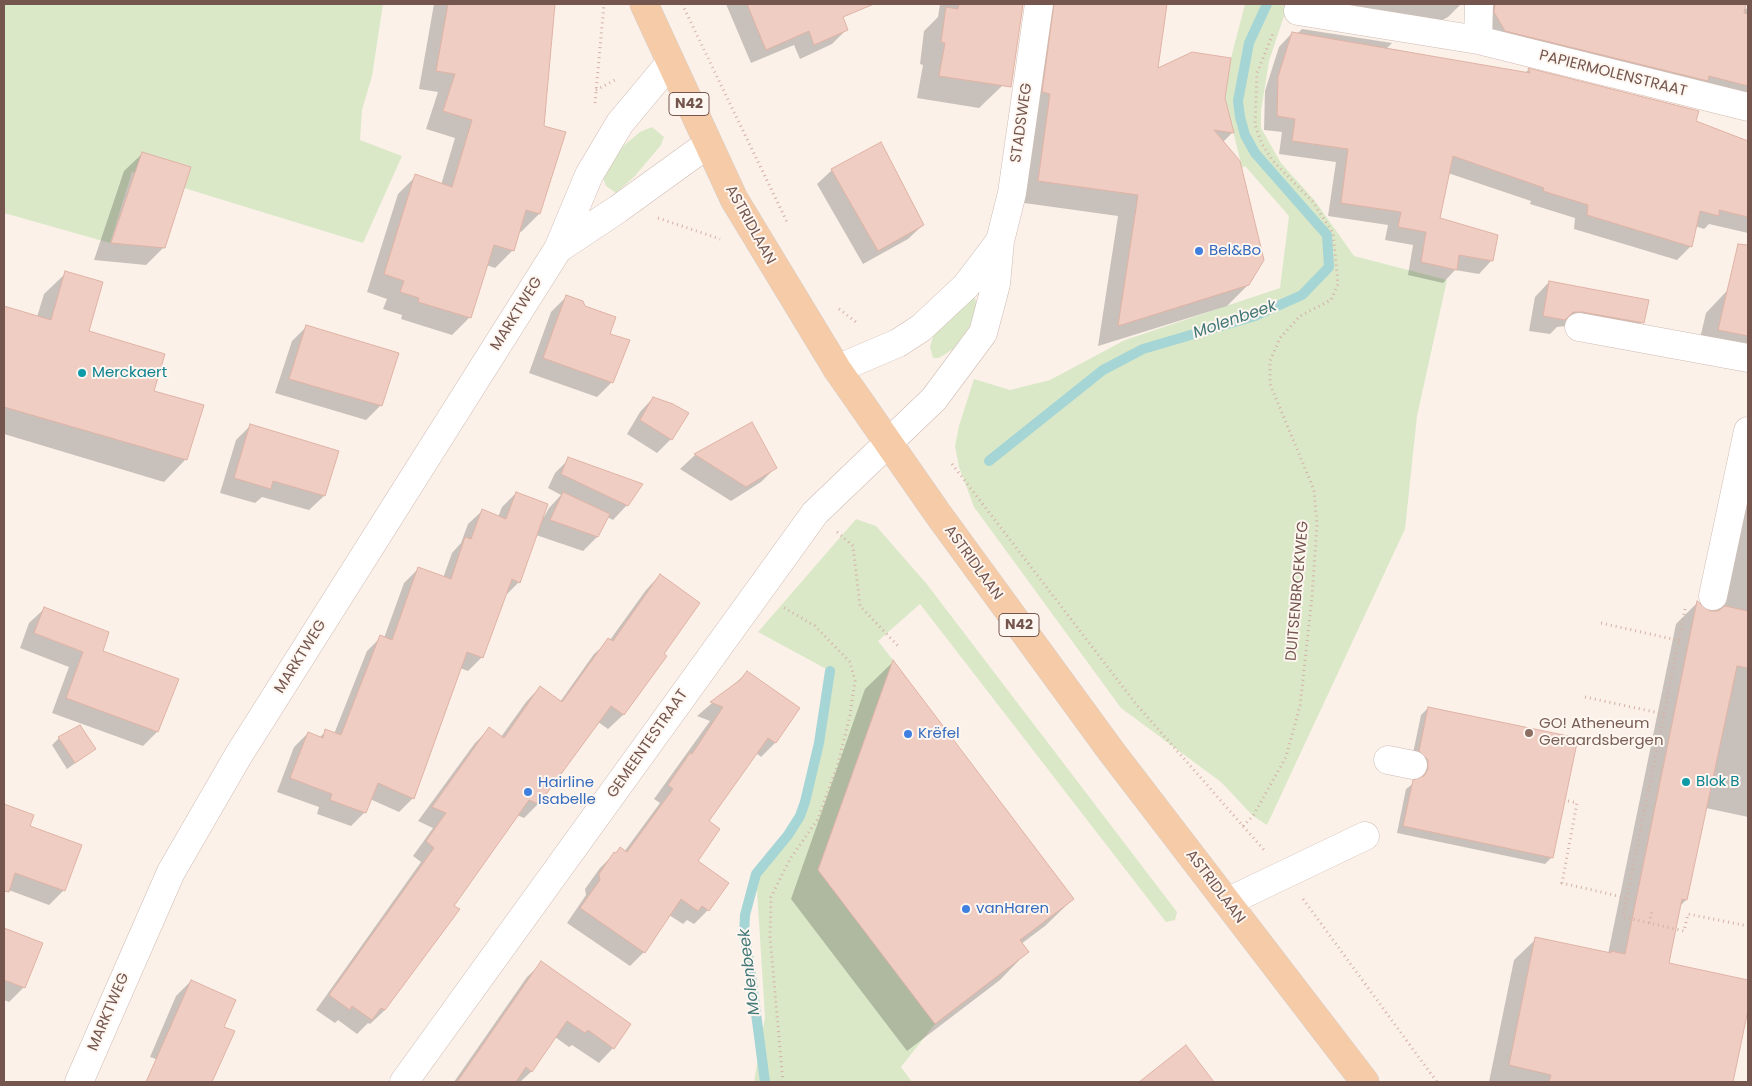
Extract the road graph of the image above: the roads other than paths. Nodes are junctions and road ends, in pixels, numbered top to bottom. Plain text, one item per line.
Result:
1 (644, 4) edge
2 (1039, 4) edge
3 (1479, 4) edge
4 (1298, 11) road end
5 (1478, 40) junction
6 (670, 63) junction
7 (1748, 107) edge
8 (708, 144) junction
9 (1000, 241) junction
10 (558, 249) junction
11 (1578, 327) dead end
12 (1748, 358) edge
13 (837, 369) junction
14 (1748, 431) edge
15 (888, 443) junction
16 (1713, 596) road end
17 (1365, 836) dead end
18 (1227, 902) junction
19 (79, 1082) edge
20 (404, 1082) edge
21 (1365, 1082) edge

1 - 6 main road, ASTRIDLAAN / N42
2 - 9 street, STADSWEG
3 - 5 street
4 - 5 street, PAPIERMOLENSTRAAT
5 - 7 street, PAPIERMOLENSTRAAT
6 - 8 main road, ASTRIDLAAN / N42
6 - 10 street, MARKTWEG
8 - 10 street, MARKTWEG
8 - 13 main road, ASTRIDLAAN / N42
9 - 13 street, STADSWEG
9 - 15 street, STADSWEG
10 - 19 street, MARKTWEG
11 - 12 street
13 - 15 main road, ASTRIDLAAN / N42
14 - 16 street
15 - 18 main road, ASTRIDLAAN / N42
15 - 20 street, GEMEENTESTRAAT
17 - 18 street
18 - 21 main road, ASTRIDLAAN / N42

